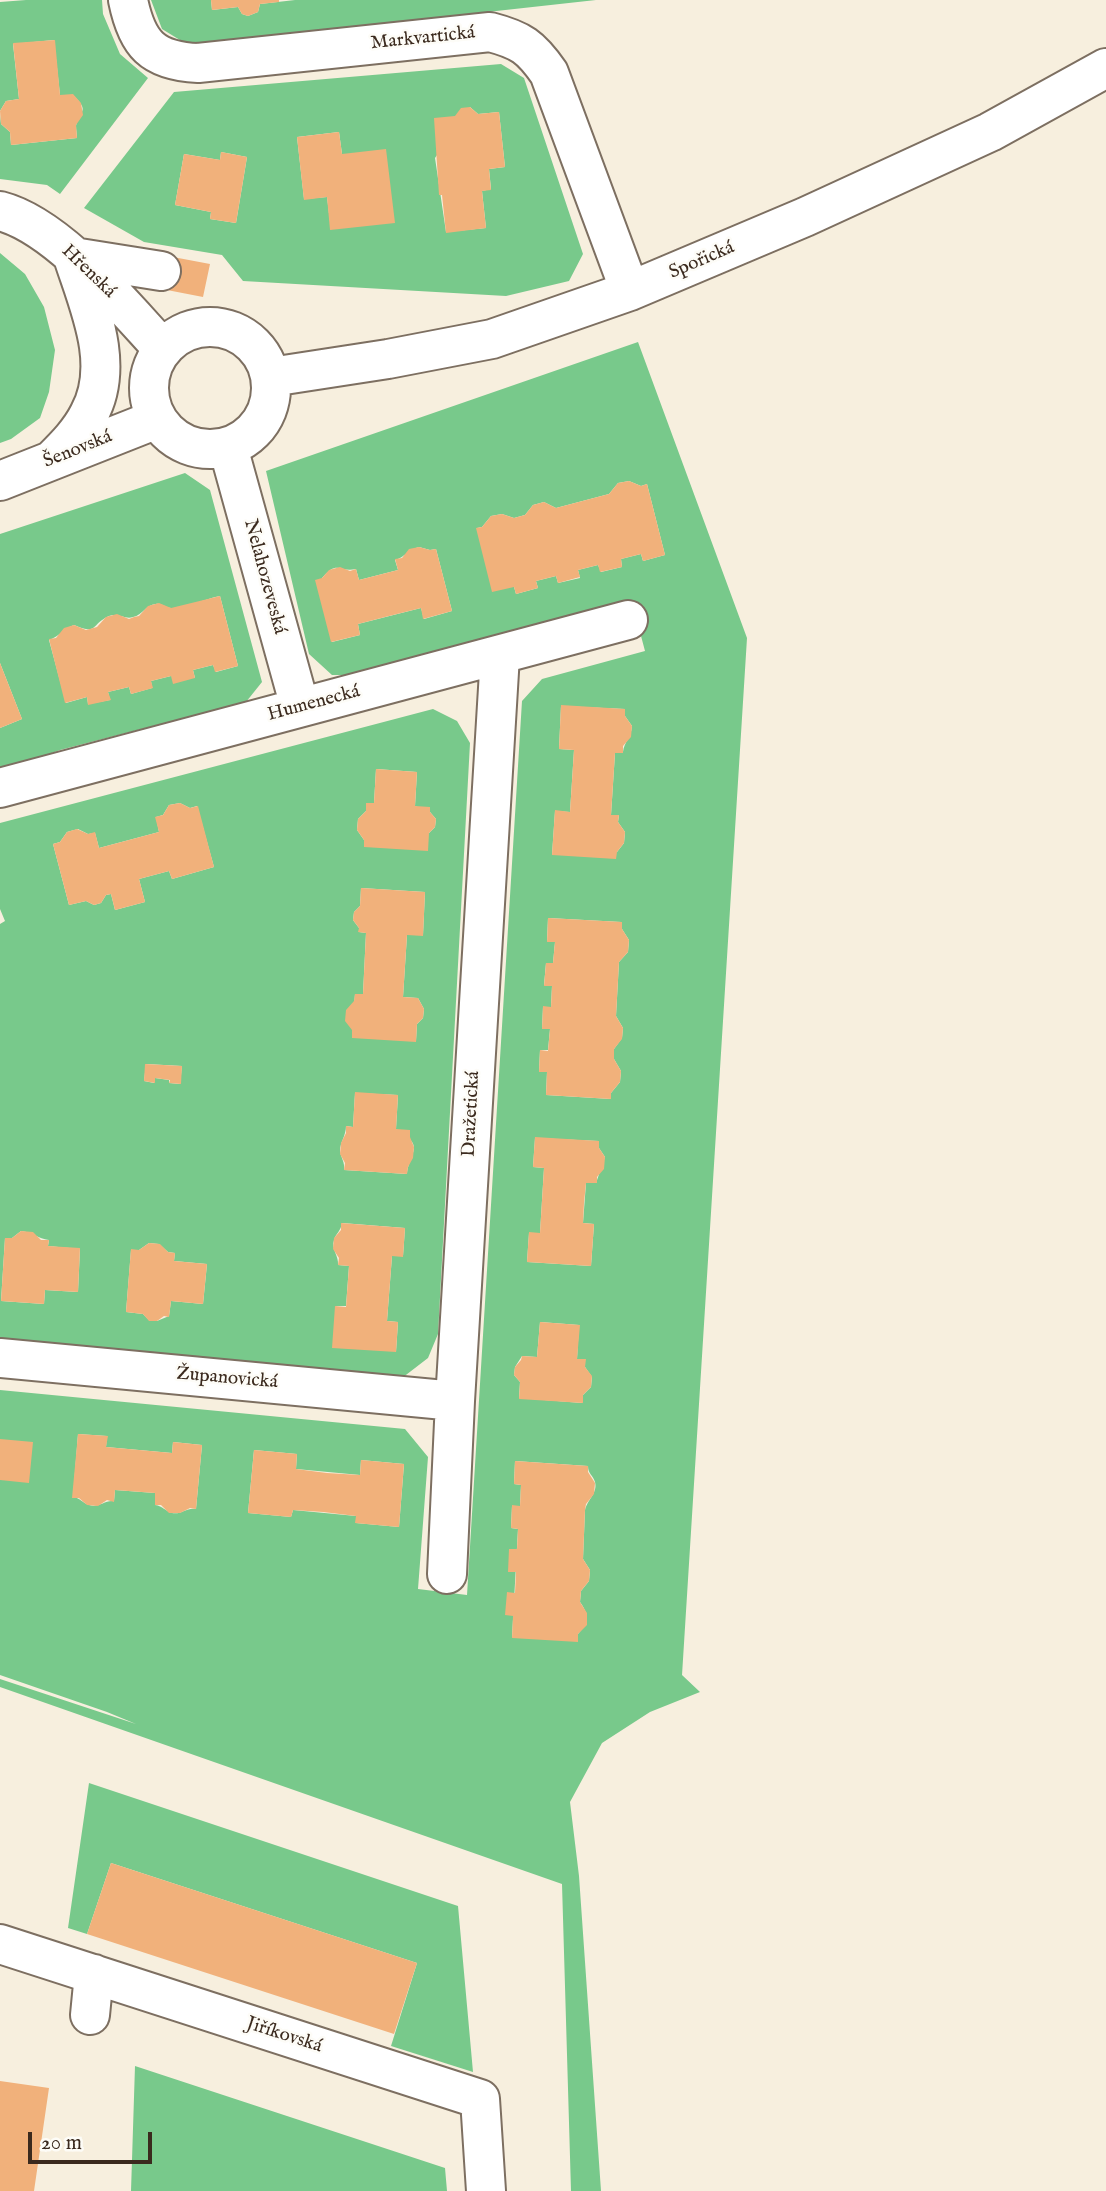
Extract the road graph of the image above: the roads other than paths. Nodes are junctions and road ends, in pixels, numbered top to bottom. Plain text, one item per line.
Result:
1 (128, 0) edge
2 (1106, 68) edge
3 (0, 211) edge
4 (73, 257) junction
5 (161, 271) dead end
6 (630, 291) junction
7 (163, 349) junction
8 (271, 377) junction
9 (157, 419) junction
10 (228, 447) junction
11 (52, 460) junction
12 (0, 481) edge
13 (628, 620) dead end
14 (500, 655) junction
15 (300, 707) junction
16 (0, 788) edge
17 (0, 1358) edge
18 (454, 1401) junction
19 (447, 1574) dead end
20 (0, 1944) edge
21 (94, 1974) junction
22 (90, 2015) dead end
23 (486, 2191) edge

1 - 6 street, Markvartická
2 - 6 street, Spořická
3 - 4 street, Hřenská
4 - 5 street
4 - 7 street, Hřenská
4 - 11 street
6 - 8 street, Spořická
7 - 8 street
7 - 9 street
8 - 10 street
9 - 10 street
9 - 11 street, Šenovská
10 - 15 street, Nelahozeveská
11 - 12 street, Šenovská
13 - 14 street, Humenecká
14 - 15 street, Humenecká
14 - 18 street, Dražetická
15 - 16 street, Humenecká
17 - 18 street, Županovická
18 - 19 street, Dražetická
20 - 21 street, Jiříkovská
21 - 22 street
21 - 23 street, Jiříkovská

